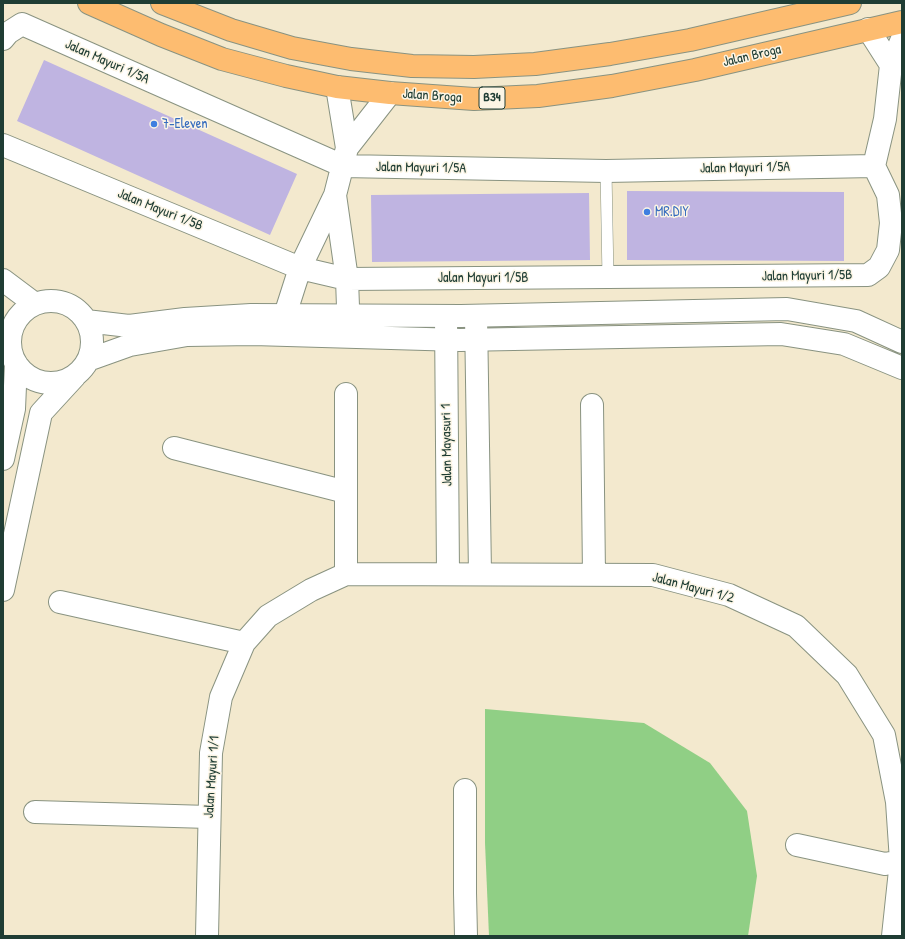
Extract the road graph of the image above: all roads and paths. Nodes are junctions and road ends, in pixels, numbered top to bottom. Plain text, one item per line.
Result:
1 (89, 3) edge
2 (162, 3) edge
3 (850, 3) edge
4 (902, 22) edge
5 (868, 29) junction
6 (3, 39) edge
7 (902, 39) edge
8 (891, 65) junction
9 (337, 88) junction
10 (390, 93) junction
11 (3, 145) edge
12 (345, 157) junction
13 (874, 166) junction
14 (606, 171) junction
15 (335, 195) junction
16 (300, 268) junction
17 (608, 278) junction
18 (347, 279) junction
19 (3, 280) edge
20 (35, 304) junction
21 (348, 315) junction
22 (446, 316) junction
23 (476, 316) junction
24 (86, 321) junction
25 (7, 325) edge
26 (284, 325) junction
27 (349, 337) junction
28 (446, 340) junction
29 (476, 340) junction
30 (902, 342) edge
31 (16, 363) junction
32 (82, 368) junction
33 (902, 368) edge
34 (346, 394) dead end
35 (592, 405) dead end
36 (174, 448) dead end
37 (3, 459) edge
38 (346, 492) junction
39 (346, 574) junction
40 (448, 574) junction
41 (480, 574) junction
42 (594, 575) junction
43 (3, 590) edge
44 (60, 602) dead end
45 (244, 643) junction
46 (465, 790) dead end
47 (35, 812) dead end
48 (209, 817) junction
49 (796, 845) dead end
50 (902, 861) edge
51 (207, 936) edge
52 (466, 936) edge
53 (893, 936) edge

1 - 9 main road, Jalan Broga / B34
2 - 3 main road, Jalan Broga / B34
4 - 5 main road, Jalan Broga / B34
5 - 8 street
5 - 10 main road, Jalan Broga / B34
6 - 12 street, Jalan Mayuri 1/5A
7 - 8 street
8 - 13 street
9 - 10 main road, Jalan Broga / B34
9 - 12 street
10 - 12 street
11 - 16 street, Jalan Mayuri 1/5B
12 - 14 street, Jalan Mayuri 1/5A
12 - 15 street
13 - 14 street, Jalan Mayuri 1/5A
13 - 17 street, Jalan Mayuri 1/5B
14 - 17 lane
15 - 16 street
15 - 18 street
16 - 18 street, Jalan Mayuri 1/5B
16 - 26 street
17 - 18 street, Jalan Mayuri 1/5B
18 - 21 street
19 - 20 street
20 - 24 street
20 - 25 street
21 - 22 street
21 - 26 street
21 - 27 street
22 - 23 street
22 - 28 street, Jalan Mayasuri 1
23 - 29 street
23 - 30 street
24 - 26 street
24 - 32 street
25 - 31 street
26 - 27 street
26 - 32 street
27 - 28 street
28 - 29 street
28 - 40 street, Jalan Mayasuri 1
29 - 33 street
29 - 41 street
31 - 32 street
31 - 37 street
32 - 43 street
34 - 38 street
35 - 42 street
36 - 38 street
38 - 39 street
39 - 40 street, Jalan Mayuri 1/1
39 - 45 street, Jalan Mayuri 1/1
40 - 41 street, Jalan Mayuri 1/1
41 - 42 street, Jalan Mayuri 1/2
42 - 50 street, Jalan Mayuri 1/2
44 - 45 street
45 - 48 street, Jalan Mayuri 1/1
46 - 52 street
47 - 48 street
48 - 51 street, Jalan Mayuri 1/1
49 - 50 street
50 - 53 street, Jalan Mayuri 1/2

